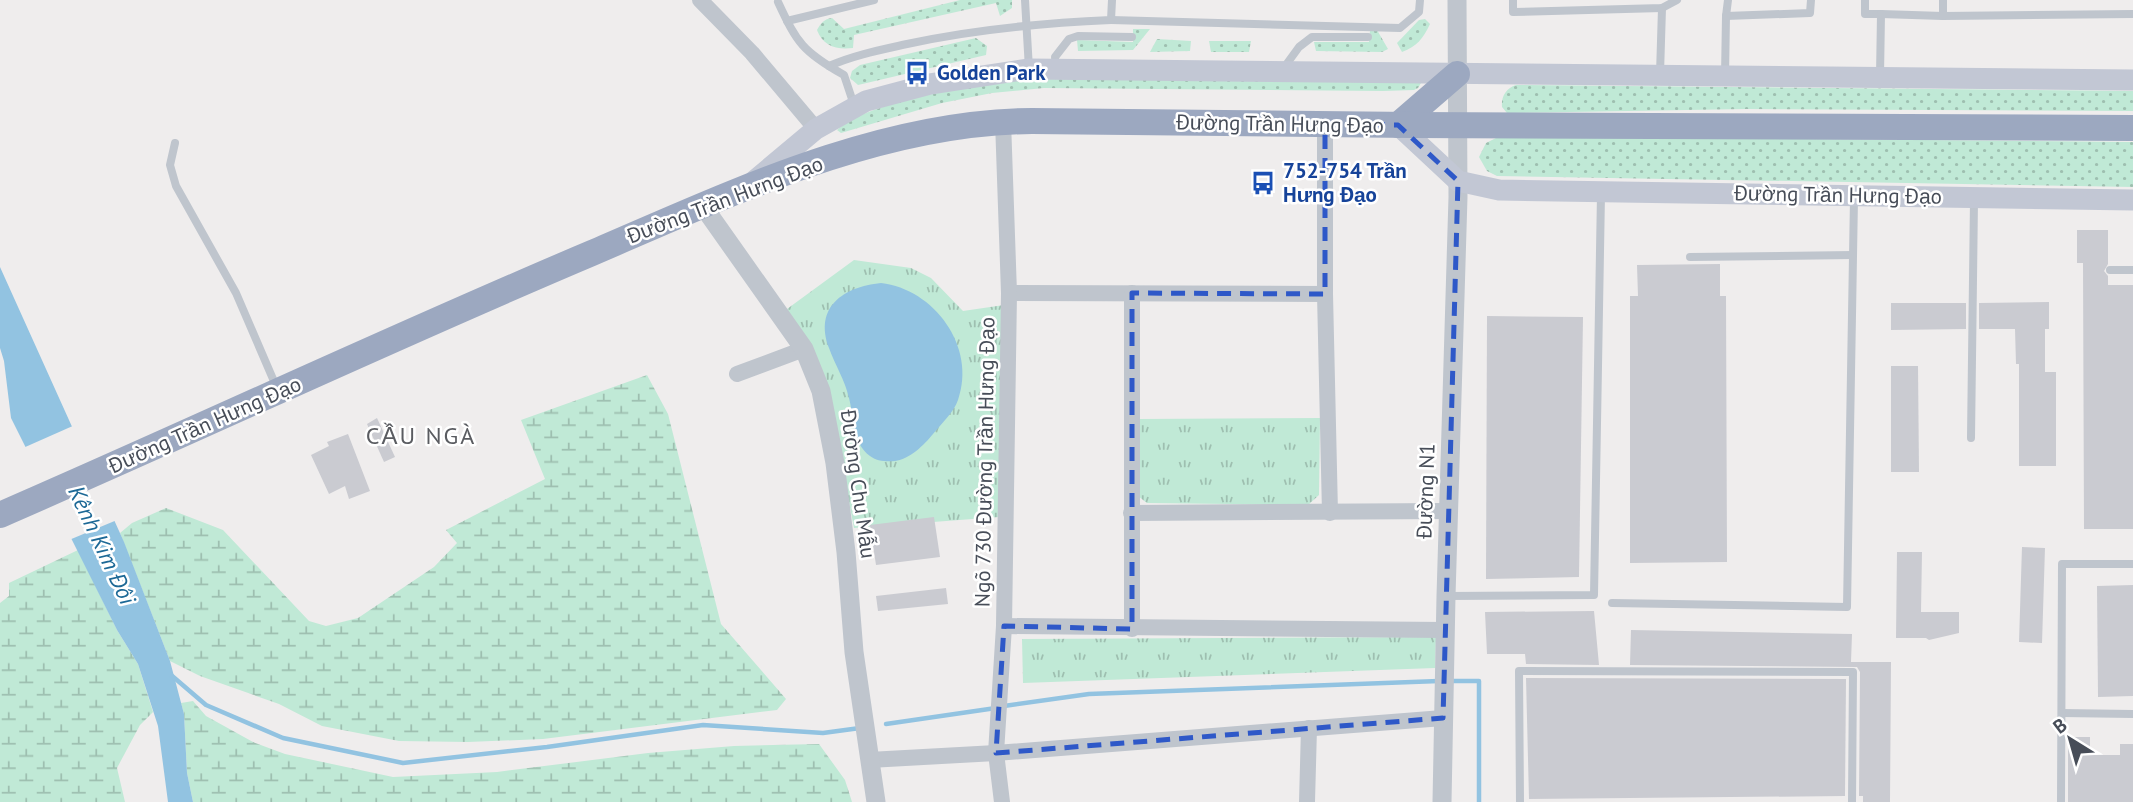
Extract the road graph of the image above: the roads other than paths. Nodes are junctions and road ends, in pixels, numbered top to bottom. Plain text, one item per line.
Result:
1 (874, 0) edge
2 (1025, 0) edge
3 (1112, 0) edge
4 (1420, 0) edge
5 (1457, 0) edge
6 (1513, 0) edge
7 (1677, 0) edge
8 (1728, 0) edge
9 (1811, 0) edge
10 (1866, 0) edge
11 (1943, 0) edge
12 (702, 1) edge
13 (778, 2) dead end
14 (1662, 8) junction
15 (1881, 14) junction
16 (2133, 15) edge
17 (1726, 16) junction
18 (1943, 16) junction
19 (1111, 20) junction
20 (787, 21) junction
21 (1026, 24) junction
22 (1132, 37) dead end
23 (1368, 37) dead end
24 (829, 66) junction
25 (1029, 69) junction
26 (1056, 69) junction
27 (1281, 71) junction
28 (1457, 74) junction
29 (1660, 74) junction
30 (1725, 76) junction
31 (1880, 78) junction
32 (2133, 80) edge
33 (855, 107) junction
34 (1003, 121) junction
35 (1325, 124) junction
36 (1458, 124) junction
37 (1398, 125) junction
38 (2133, 128) edge
39 (816, 129) junction
40 (175, 143) dead end
41 (1458, 181) junction
42 (745, 189) junction
43 (1601, 191) junction
44 (1854, 195) junction
45 (1974, 197) junction
46 (2133, 200) edge
47 (703, 206) junction
48 (1853, 255) junction
49 (1690, 257) dead end
50 (2110, 270) dead end
51 (2133, 270) edge
52 (1009, 293) junction
53 (1132, 293) junction
54 (1325, 294) junction
55 (804, 349) junction
56 (737, 374) dead end
57 (279, 392) junction
58 (1971, 438) dead end
59 (1448, 511) junction
60 (1131, 513) junction
61 (1330, 513) junction
62 (0, 515) edge
63 (2133, 564) edge
64 (1446, 596) junction
65 (1612, 603) dead end
66 (1004, 626) junction
67 (1132, 629) junction
68 (1445, 630) junction
69 (2062, 713) junction
70 (2133, 714) edge
71 (1443, 718) junction
72 (1309, 729) junction
73 (996, 745) junction
74 (869, 760) junction
75 (876, 802) edge
76 (1002, 802) edge
77 (1307, 802) edge
78 (1442, 802) edge
79 (1520, 802) edge
80 (1852, 802) edge
81 (2061, 802) edge

1 - 20 lane
2 - 21 lane
3 - 19 lane
4 - 19 lane
5 - 28 street, Đường N1
6 - 14 lane
7 - 14 lane
8 - 17 lane
9 - 17 lane
10 - 15 lane
11 - 18 lane
12 - 39 street
13 - 20 lane
14 - 29 lane
15 - 18 lane
15 - 31 lane
16 - 18 lane
17 - 30 lane
19 - 21 lane
20 - 24 lane
21 - 24 lane
21 - 25 lane
22 - 26 lane
23 - 27 lane
24 - 33 lane
25 - 26 main road
25 - 33 main road
26 - 27 main road
27 - 28 main road
28 - 29 main road
28 - 36 street, Đường N1
28 - 37 highway
29 - 30 main road
30 - 31 main road
31 - 32 main road
33 - 39 main road
34 - 35 highway, Đường Trần Hưng Đạo
34 - 42 highway, Đường Trần Hưng Đạo
34 - 52 street, Ngõ 730 Đường Trần Hưng Đạo
35 - 37 highway, Đường Trần Hưng Đạo
35 - 54 street
36 - 37 highway, Đường Trần Hưng Đạo
36 - 38 highway, Đường Trần Hưng Đạo
36 - 41 street, Đường N1
37 - 41 main road, Đường Trần Hưng Đạo
39 - 42 main road
40 - 57 lane
41 - 43 main road, Đường Trần Hưng Đạo
41 - 59 street, Đường N1
42 - 47 highway, Đường Trần Hưng Đạo
43 - 44 main road, Đường Trần Hưng Đạo
43 - 64 lane
44 - 45 main road, Đường Trần Hưng Đạo
44 - 48 lane
45 - 46 main road, Đường Trần Hưng Đạo
45 - 58 lane
47 - 55 street, Đường Chu Mẫu
47 - 57 highway, Đường Trần Hưng Đạo
48 - 49 lane
48 - 65 lane
50 - 51 lane
52 - 53 street
52 - 66 street, Ngõ 730 Đường Trần Hưng Đạo
53 - 54 street
53 - 60 street
54 - 61 street
55 - 56 street
55 - 74 street, Đường Chu Mẫu
57 - 62 highway, Đường Trần Hưng Đạo
59 - 61 street
59 - 64 street, Đường N1
60 - 61 street
60 - 67 street
63 - 69 lane
64 - 68 street, Đường N1
66 - 67 street
66 - 73 street, Ngõ 730 Đường Trần Hưng Đạo
67 - 68 street
68 - 71 street, Đường N1
69 - 70 lane
69 - 81 lane
71 - 72 street
71 - 78 street, Đường N1
72 - 73 street
72 - 77 street
73 - 74 street
73 - 76 street, Ngõ 730 Đường Trần Hưng Đạo
74 - 75 street, Đường Chu Mẫu
79 - 80 lane

